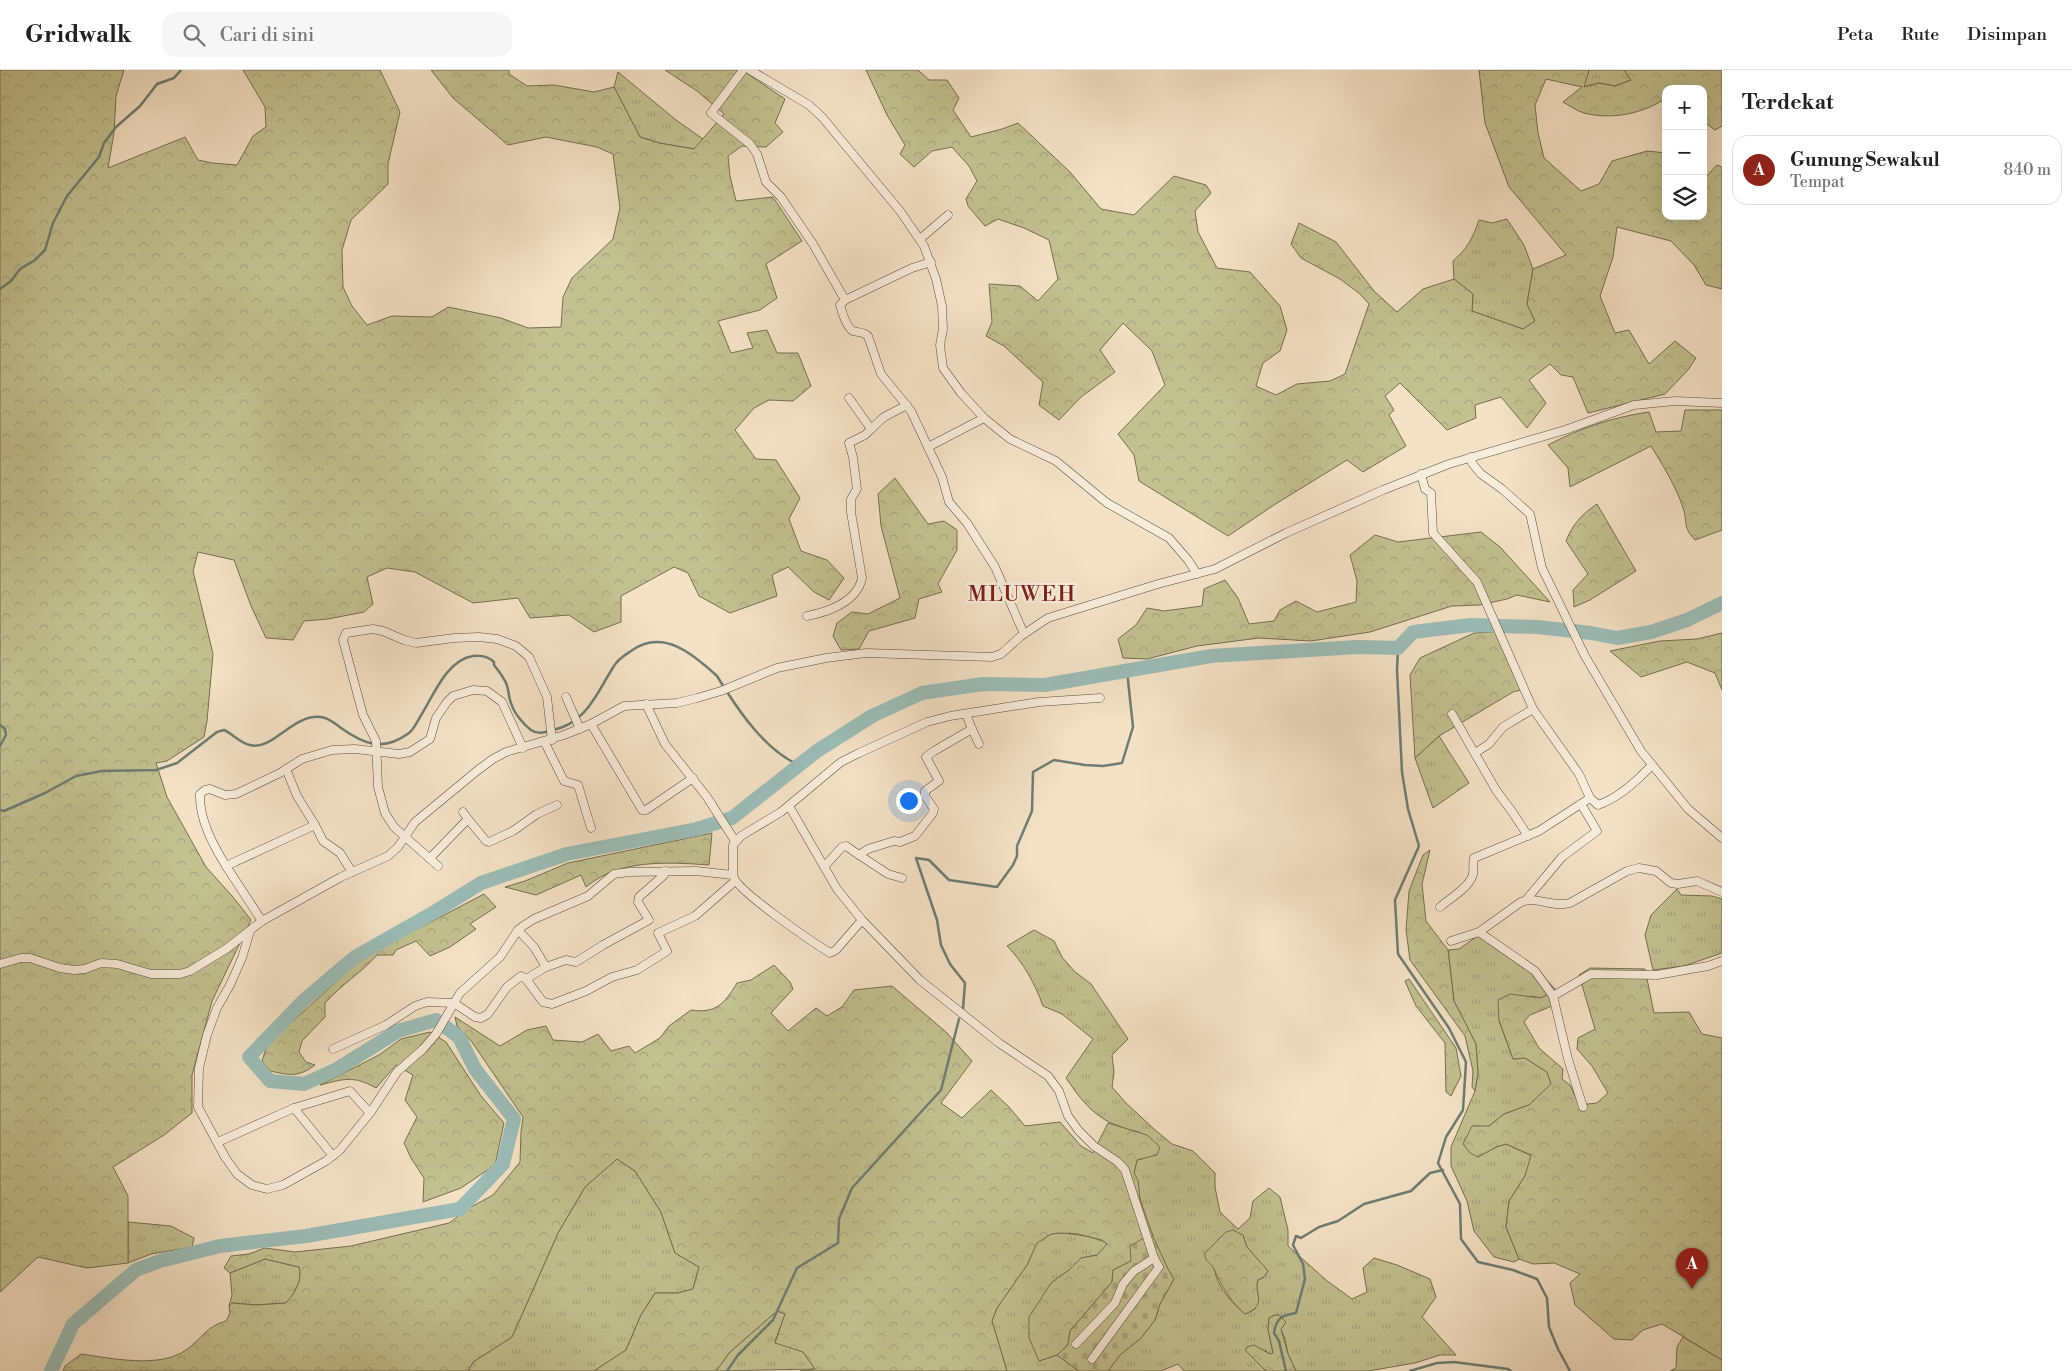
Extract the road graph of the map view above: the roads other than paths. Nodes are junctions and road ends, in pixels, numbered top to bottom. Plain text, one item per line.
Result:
1 (743, 70) edge
2 (750, 70) edge
3 (948, 215) dead end
4 (920, 239) junction
5 (930, 262) junction
6 (844, 300) junction
7 (849, 398) dead end
8 (1722, 403) edge
9 (907, 405) junction
10 (984, 418) junction
11 (871, 429) junction
12 (928, 447) junction
13 (1471, 458) junction
14 (1421, 474) junction
15 (1197, 574) junction
16 (807, 616) dead end
17 (1024, 634) junction
18 (566, 697) dead end
19 (1100, 698) dead end
20 (646, 704) junction
21 (1533, 709) junction
22 (966, 714) junction
23 (1452, 714) dead end
24 (592, 724) junction
25 (579, 726) junction
26 (972, 729) junction
27 (549, 737) junction
28 (979, 744) dead end
29 (377, 747) junction
30 (523, 748) junction
31 (1475, 753) junction
32 (1652, 765) junction
33 (286, 769) junction
34 (692, 778) junction
35 (1590, 798) junction
36 (1581, 804) junction
37 (556, 805) dead end
38 (789, 806) junction
39 (315, 824) junction
40 (591, 828) dead end
41 (1528, 836) junction
42 (405, 837) junction
43 (1722, 838) edge
44 (735, 841) junction
45 (859, 855) junction
46 (430, 858) junction
47 (226, 866) junction
48 (438, 866) dead end
49 (824, 867) junction
50 (665, 871) junction
51 (352, 872) junction
52 (734, 878) junction
53 (902, 878) dead end
54 (1722, 892) edge
55 (1526, 900) junction
56 (1440, 907) dead end
57 (649, 920) junction
58 (862, 920) junction
59 (262, 921) junction
60 (518, 930) junction
61 (250, 931) junction
62 (1479, 932) junction
63 (658, 933) junction
64 (1451, 941) dead end
65 (1722, 961) edge
66 (0, 964) edge
67 (546, 967) junction
68 (526, 979) junction
69 (1553, 996) junction
70 (454, 1003) junction
71 (333, 1049) dead end
72 (1583, 1107) dead end
73 (294, 1108) junction
74 (370, 1113) junction
75 (218, 1142) junction
76 (333, 1156) junction
77 (1154, 1258) junction
78 (1076, 1344) dead end
79 (1092, 1359) dead end

1 - 6 street
2 - 4 street
3 - 4 street
4 - 5 street
5 - 6 street
5 - 10 street
6 - 9 street
7 - 11 street
8 - 13 street
9 - 11 street
9 - 12 street
10 - 12 street
10 - 15 street
11 - 16 street
12 - 17 street
13 - 14 street
13 - 32 street
14 - 15 street
14 - 21 street
15 - 17 street
17 - 20 street
18 - 25 street
19 - 22 street
20 - 24 street
20 - 34 street
21 - 31 street
21 - 35 street
22 - 26 street
22 - 38 street
23 - 31 street
24 - 25 street
24 - 34 street
25 - 27 street
26 - 28 street
26 - 45 street
27 - 29 street
27 - 30 street
27 - 40 street
29 - 30 street
29 - 33 street
29 - 42 street
30 - 42 street
31 - 41 street
32 - 35 street
32 - 43 street
33 - 39 street
33 - 47 street
34 - 44 street
35 - 36 street
36 - 41 street
36 - 55 street
37 - 46 street
38 - 44 street
38 - 49 street
39 - 47 street
39 - 51 street
41 - 56 street
42 - 46 street
42 - 51 street
44 - 52 street
45 - 49 street
45 - 53 street
46 - 48 street
47 - 59 street
49 - 58 street
50 - 52 street
50 - 57 street
50 - 60 street
51 - 59 street
52 - 58 street
52 - 63 street
54 - 55 street
55 - 62 street
57 - 63 street
57 - 67 street
58 - 77 street
59 - 61 street
60 - 67 street
60 - 70 street
61 - 66 street
61 - 75 street
62 - 64 street
62 - 69 street
63 - 68 street
65 - 69 street
67 - 68 street
68 - 70 street
69 - 72 street
70 - 71 street
70 - 74 street
73 - 74 street
73 - 75 street
73 - 76 street
74 - 76 street
75 - 76 street
77 - 78 street
77 - 79 street

